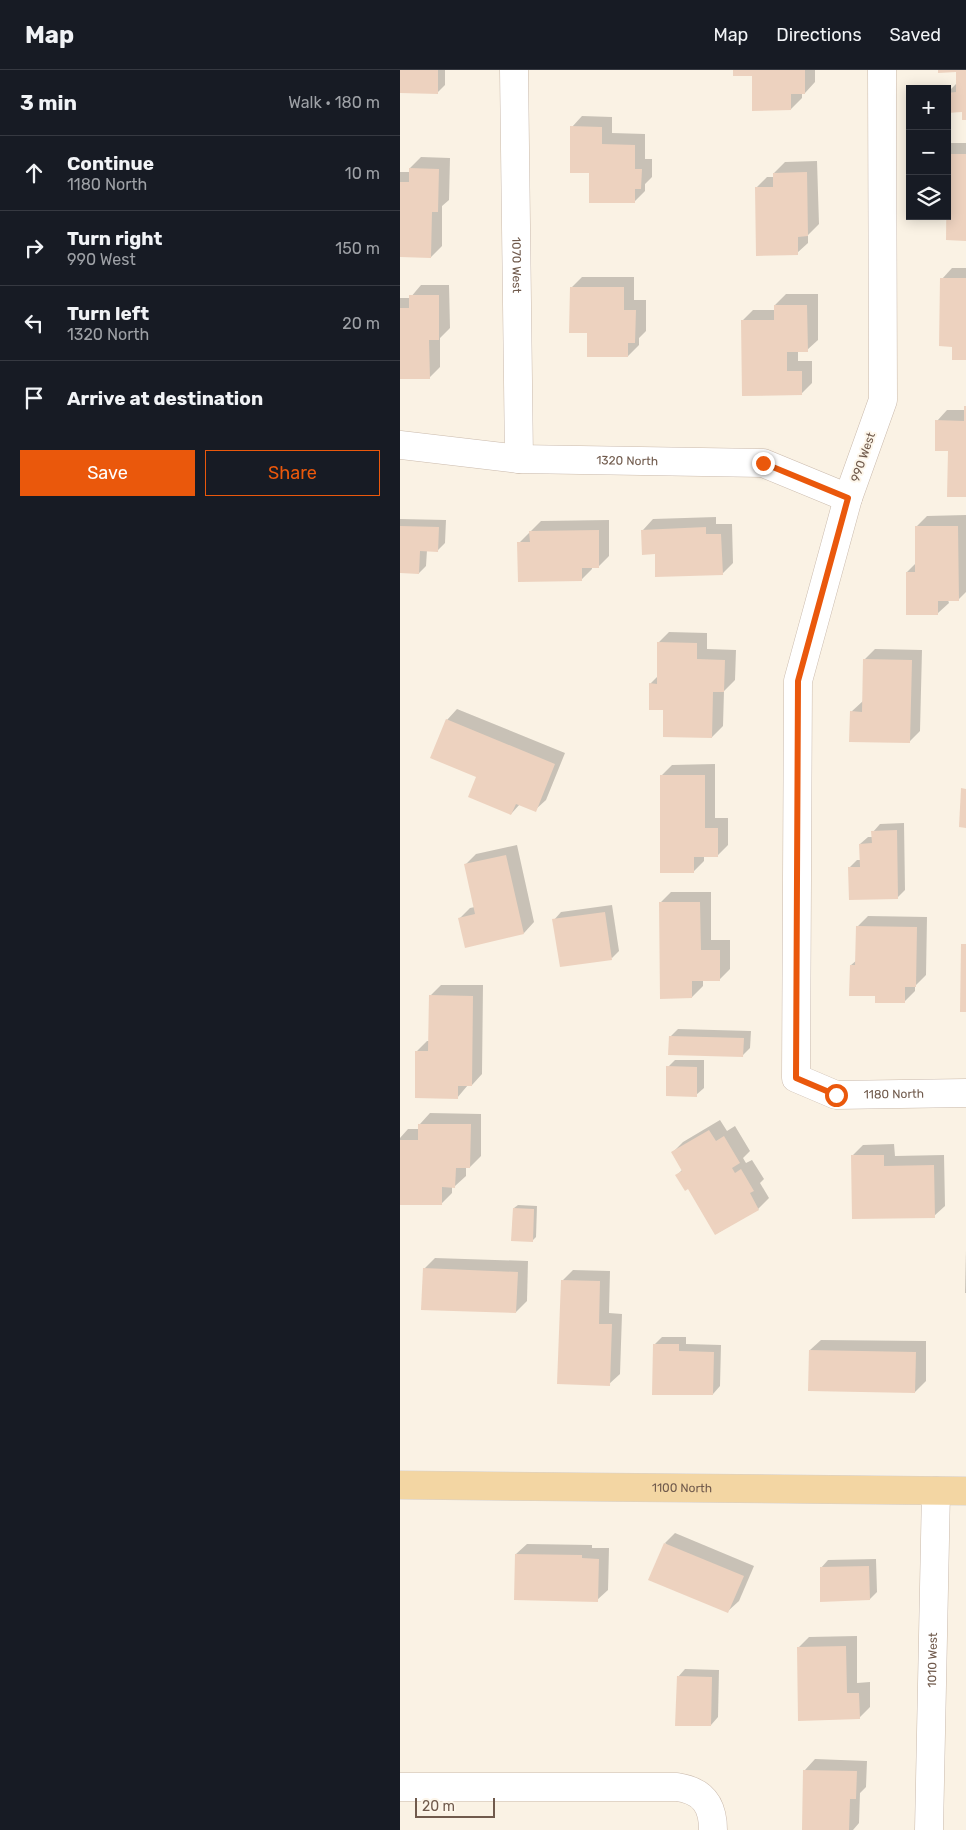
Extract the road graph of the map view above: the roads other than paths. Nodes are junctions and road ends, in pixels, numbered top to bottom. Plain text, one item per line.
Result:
1 (514, 70) edge
2 (882, 70) edge
3 (400, 444) edge
4 (519, 460) junction
5 (848, 498) junction
6 (796, 1078) joint
7 (966, 1093) edge
8 (400, 1485) edge
9 (936, 1491) junction
10 (966, 1491) edge
11 (400, 1788) edge
12 (713, 1830) edge
13 (929, 1830) edge

1 - 4 street, 1070 West
2 - 5 street, 990 West
3 - 4 street, 1320 North
4 - 5 street, 1320 North
5 - 6 street, 990 West
6 - 7 street, 1180 North
8 - 9 main road, 1100 North
9 - 10 main road, 1100 North
9 - 13 street, 1010 West
11 - 12 street

